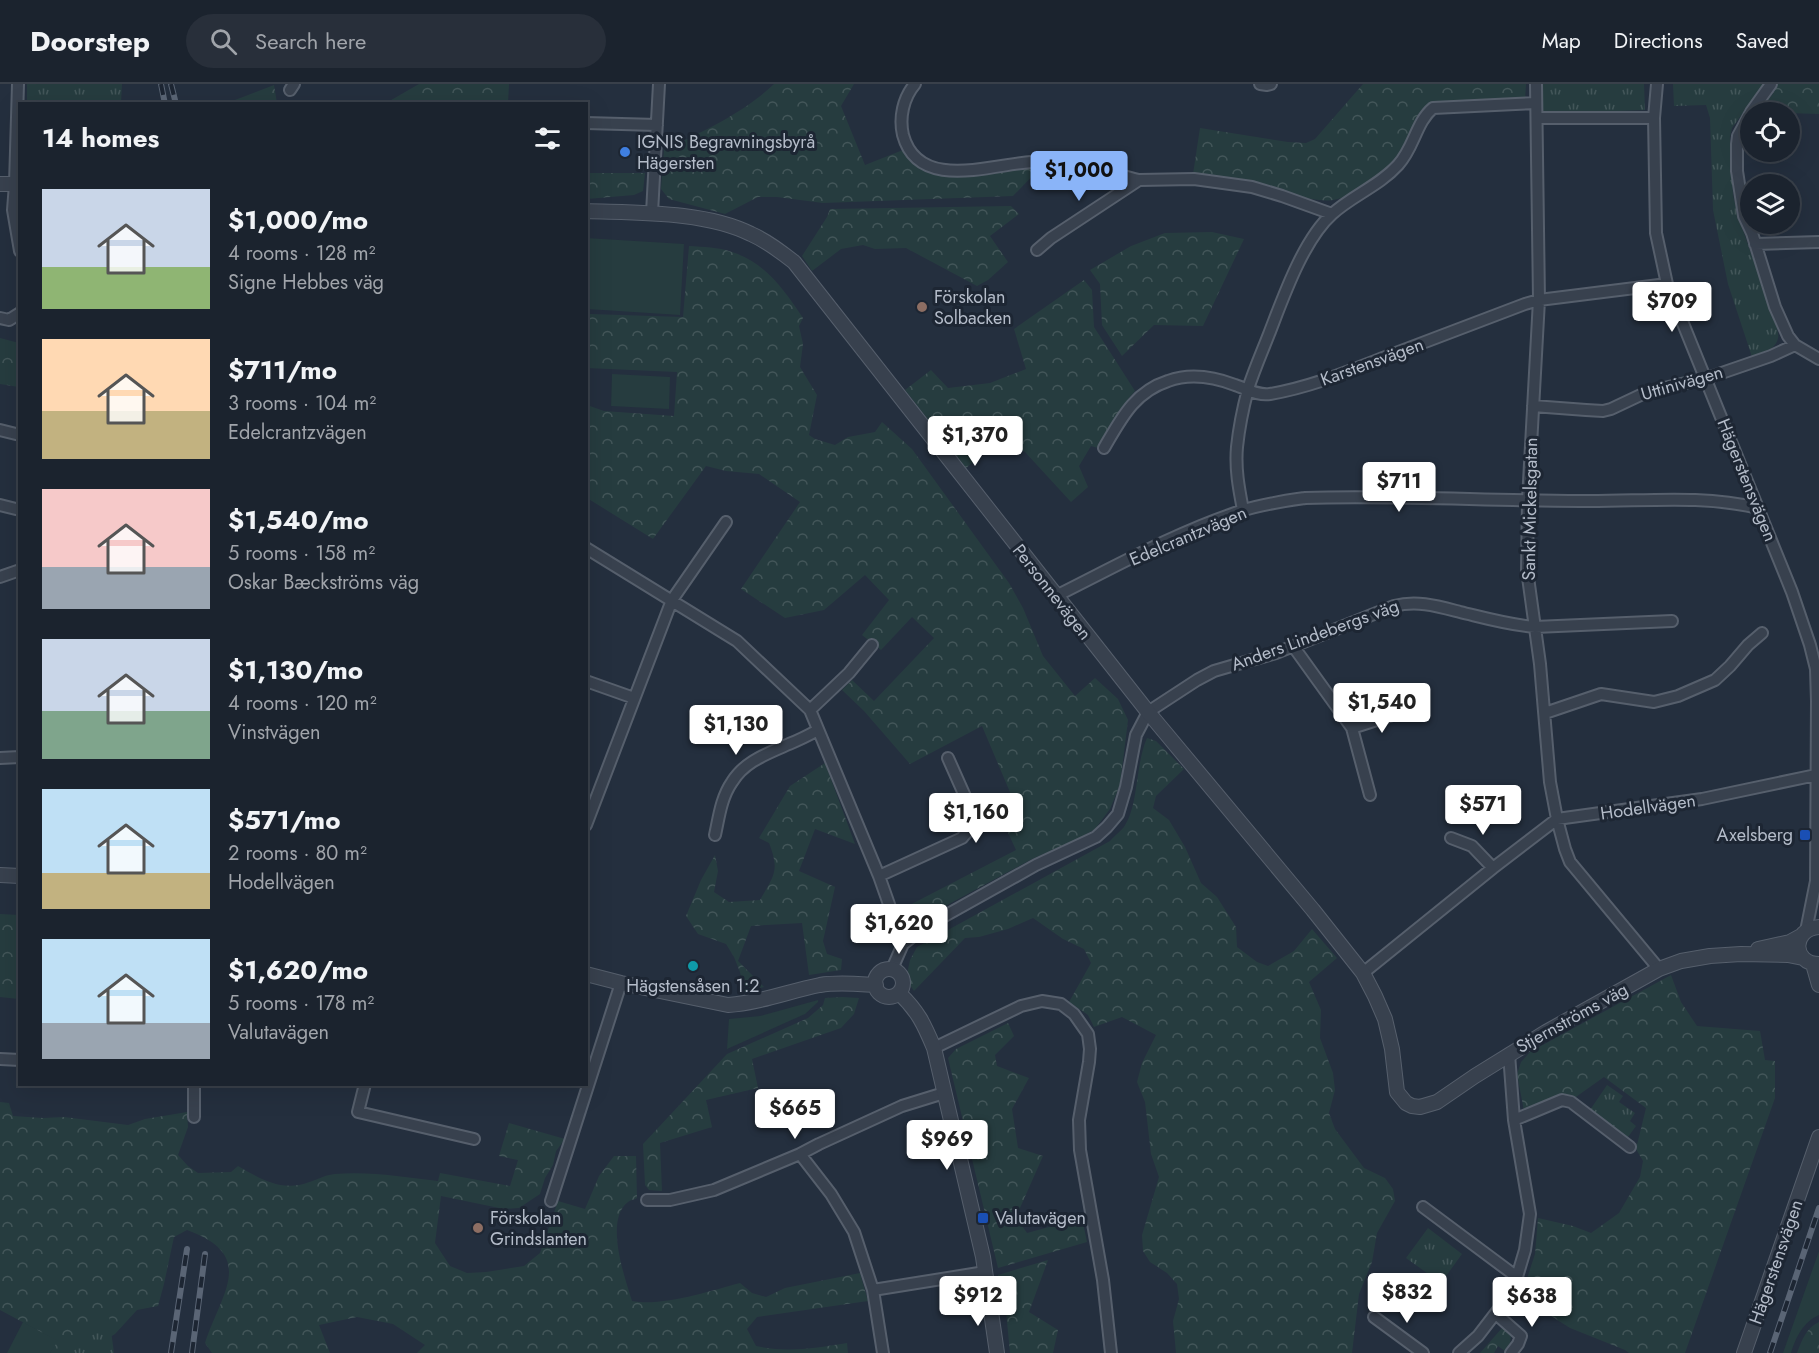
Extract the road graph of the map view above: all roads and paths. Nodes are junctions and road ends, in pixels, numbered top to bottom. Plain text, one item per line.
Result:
1 (18, 84) edge
2 (659, 84) edge
3 (915, 84) edge
4 (1260, 84) edge
5 (1271, 84) edge
6 (1536, 84) edge
7 (1657, 84) edge
8 (1771, 84) edge
9 (1759, 102) edge
10 (1536, 103) junction
11 (1537, 118) junction
12 (1654, 118) junction
13 (588, 123) edge
14 (657, 125) junction
15 (1740, 132) edge
16 (1139, 180) junction
17 (0, 184) edge
18 (17, 184) edge
19 (588, 212) edge
20 (652, 213) junction
21 (1332, 214) junction
22 (18, 239) edge
23 (1819, 242) edge
24 (1755, 244) junction
25 (1038, 249) dead end
26 (1668, 284) junction
27 (1539, 300) junction
28 (18, 314) edge
29 (0, 318) edge
30 (1795, 345) junction
31 (1819, 359) edge
32 (1707, 378) junction
33 (1248, 389) junction
34 (1533, 406) junction
35 (0, 430) edge
36 (18, 434) edge
37 (1104, 448) dead end
38 (1528, 500) junction
39 (0, 505) edge
40 (1758, 508) junction
41 (18, 510) edge
42 (1243, 510) junction
43 (726, 522) dead end
44 (588, 549) edge
45 (18, 571) edge
46 (0, 577) edge
47 (1056, 596) junction
48 (672, 600) junction
49 (1672, 621) dead end
50 (1535, 627) junction
51 (1762, 633) dead end
52 (872, 645) dead end
53 (1293, 646) junction
54 (588, 682) edge
55 (634, 698) junction
56 (810, 710) junction
57 (1148, 712) junction
58 (1545, 713) junction
59 (1406, 714) dead end
60 (1353, 729) junction
61 (818, 730) junction
62 (18, 757) edge
63 (0, 758) edge
64 (948, 758) dead end
65 (1816, 775) junction
66 (1370, 795) dead end
67 (588, 819) edge
68 (1557, 819) junction
69 (715, 835) dead end
70 (1451, 838) dead end
71 (1493, 868) junction
72 (0, 876) edge
73 (18, 876) edge
74 (879, 876) junction
75 (1817, 886) edge
76 (1809, 931) edge
77 (903, 944) junction
78 (1741, 954) junction
79 (1812, 962) edge
80 (892, 969) junction
81 (1659, 969) junction
82 (1363, 973) junction
83 (588, 975) edge
84 (621, 983) junction
85 (876, 985) junction
86 (1819, 985) edge
87 (899, 993) junction
88 (934, 1048) junction
89 (1509, 1054) junction
90 (0, 1059) edge
91 (18, 1060) edge
92 (194, 1086) edge
93 (364, 1086) edge
94 (944, 1093) junction
95 (1412, 1106) joint
96 (194, 1117) dead end
97 (1514, 1120) junction
98 (1819, 1137) edge
99 (474, 1139) dead end
100 (1630, 1147) dead end
101 (800, 1154) junction
102 (647, 1200) dead end
103 (552, 1201) dead end
104 (1423, 1207) dead end
105 (985, 1272) junction
106 (1518, 1277) junction
107 (873, 1290) junction
108 (1496, 1314) junction
109 (1374, 1317) dead end
110 (883, 1353) edge
111 (997, 1353) edge
112 (1111, 1353) edge
113 (1423, 1353) edge
114 (1459, 1353) edge
115 (1511, 1353) edge
116 (1744, 1353) edge

1 - 18 street
2 - 14 street
3 - 16 street
4 - 5 street
6 - 10 street, Sankt Mickelsgatan
7 - 12 street, Hägerstensvägen
8 - 9 street
10 - 11 street, Sankt Mickelsgatan
10 - 21 street
11 - 12 street
11 - 27 street, Sankt Mickelsgatan
12 - 26 street, Hägerstensvägen
13 - 14 street
14 - 20 street
15 - 24 street
16 - 21 street
16 - 25 street
17 - 18 street
18 - 22 street
19 - 20 street, Personnevägen
20 - 47 street, Personnevägen
21 - 33 street
23 - 24 street
24 - 30 street
26 - 27 street, Karstensvägen
26 - 32 street, Hägerstensvägen
27 - 33 street, Karstensvägen
27 - 34 street, Sankt Mickelsgatan
28 - 29 street
30 - 31 street
30 - 32 street, Uttinivägen
32 - 34 street, Uttinivägen
32 - 40 street, Hägerstensvägen
33 - 37 street, Karstensvägen
33 - 42 street
34 - 38 street, Sankt Mickelsgatan
35 - 36 street
38 - 40 street, Edelcrantzvägen
38 - 42 street, Edelcrantzvägen
38 - 50 street, Sankt Mickelsgatan
39 - 41 street
40 - 65 street, Hägerstensvägen
42 - 47 street, Edelcrantzvägen
43 - 48 street
44 - 48 street
45 - 46 street
47 - 57 street, Personnevägen
48 - 55 street
48 - 56 street
49 - 50 street, Anders Lindebergs väg
50 - 53 street, Anders Lindebergs väg
50 - 58 street, Sankt Mickelsgatan
51 - 58 street
52 - 56 street
53 - 57 street, Anders Lindebergs väg
53 - 60 street
54 - 55 street
55 - 67 street
56 - 61 street
57 - 77 street
57 - 82 street, Personnevägen
58 - 68 street, Sankt Mickelsgatan
59 - 60 street
60 - 66 street
61 - 69 street
61 - 74 street
62 - 63 street
64 - 74 street
65 - 68 street, Hodellvägen
65 - 75 street, Hägerstensvägen
68 - 71 street, Hodellvägen
68 - 81 street, Sankt Mickelsgatan
70 - 71 street
71 - 82 street, Hodellvägen
72 - 73 street
74 - 77 street
75 - 76 street, Hägerstensvägen
76 - 78 street, Stjernströms väg
76 - 79 street
77 - 80 street
78 - 79 street, Stjernströms väg
78 - 81 street, Stjernströms väg
79 - 86 street
80 - 85 street
80 - 87 street
81 - 89 street, Stjernströms väg
82 - 95 street, Personnevägen
83 - 84 street
84 - 85 street
84 - 103 street
85 - 87 street
87 - 88 street
88 - 94 street
88 - 112 street
89 - 95 street, Stjernströms väg
89 - 97 street
90 - 91 street
92 - 96 street
93 - 99 street
94 - 101 street
94 - 105 street
97 - 100 street
97 - 106 street
98 - 116 street, Hägerstensvägen
101 - 102 street
101 - 107 street
104 - 106 street
105 - 107 street
105 - 111 street
106 - 108 street
107 - 110 street
108 - 114 street
108 - 115 street
109 - 113 street

